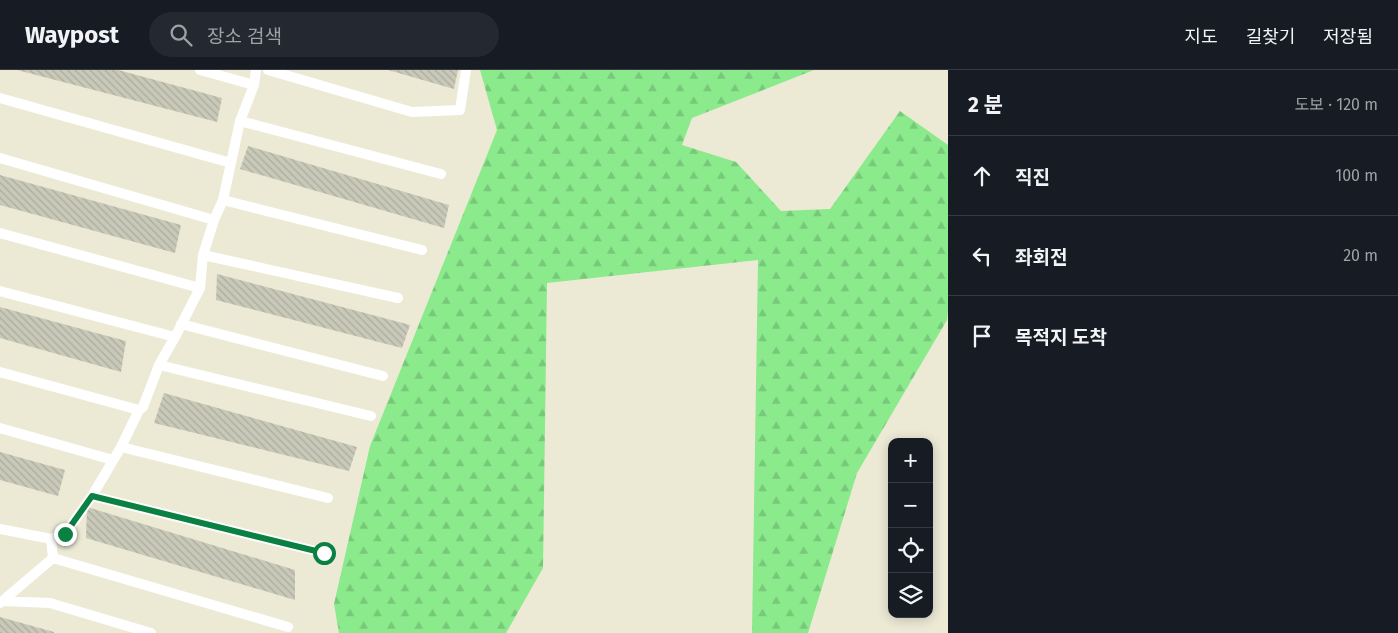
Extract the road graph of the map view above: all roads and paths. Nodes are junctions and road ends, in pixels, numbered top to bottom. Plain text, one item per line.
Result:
1 (200, 70) edge
2 (256, 70) edge
3 (268, 70) edge
4 (466, 70) edge
5 (254, 85) junction
6 (0, 98) edge
7 (240, 121) junction
8 (0, 158) edge
9 (231, 163) junction
10 (440, 174) dead end
11 (223, 200) junction
12 (214, 220) junction
13 (0, 233) edge
14 (422, 250) dead end
15 (203, 255) junction
16 (200, 288) junction
17 (0, 291) edge
18 (398, 298) dead end
19 (181, 324) junction
20 (176, 337) junction
21 (159, 365) junction
22 (0, 372) edge
23 (383, 376) dead end
24 (139, 410) junction
25 (371, 416) dead end
26 (0, 428) edge
27 (121, 447) junction
28 (113, 460) junction
29 (92, 496) junction
30 (328, 498) dead end
31 (0, 529) edge
32 (51, 539) junction
33 (324, 553) dead end
34 (54, 558) junction
35 (1, 602) edge
36 (288, 627) dead end
37 (151, 633) edge

1 - 5 lane
2 - 5 lane
3 - 4 lane
5 - 7 lane
6 - 9 lane
7 - 9 lane
7 - 10 lane
8 - 12 lane
9 - 11 lane
11 - 12 lane
11 - 14 lane
12 - 15 lane
13 - 16 lane
15 - 16 lane
15 - 18 lane
16 - 19 lane
17 - 20 lane
19 - 20 lane
19 - 23 lane
20 - 21 lane
21 - 24 lane
21 - 25 lane
22 - 24 lane
24 - 27 lane
26 - 28 lane
27 - 28 lane
27 - 30 lane
28 - 29 lane
29 - 32 lane
29 - 33 lane
31 - 32 lane
32 - 34 lane
34 - 35 lane
34 - 36 lane
35 - 37 lane

